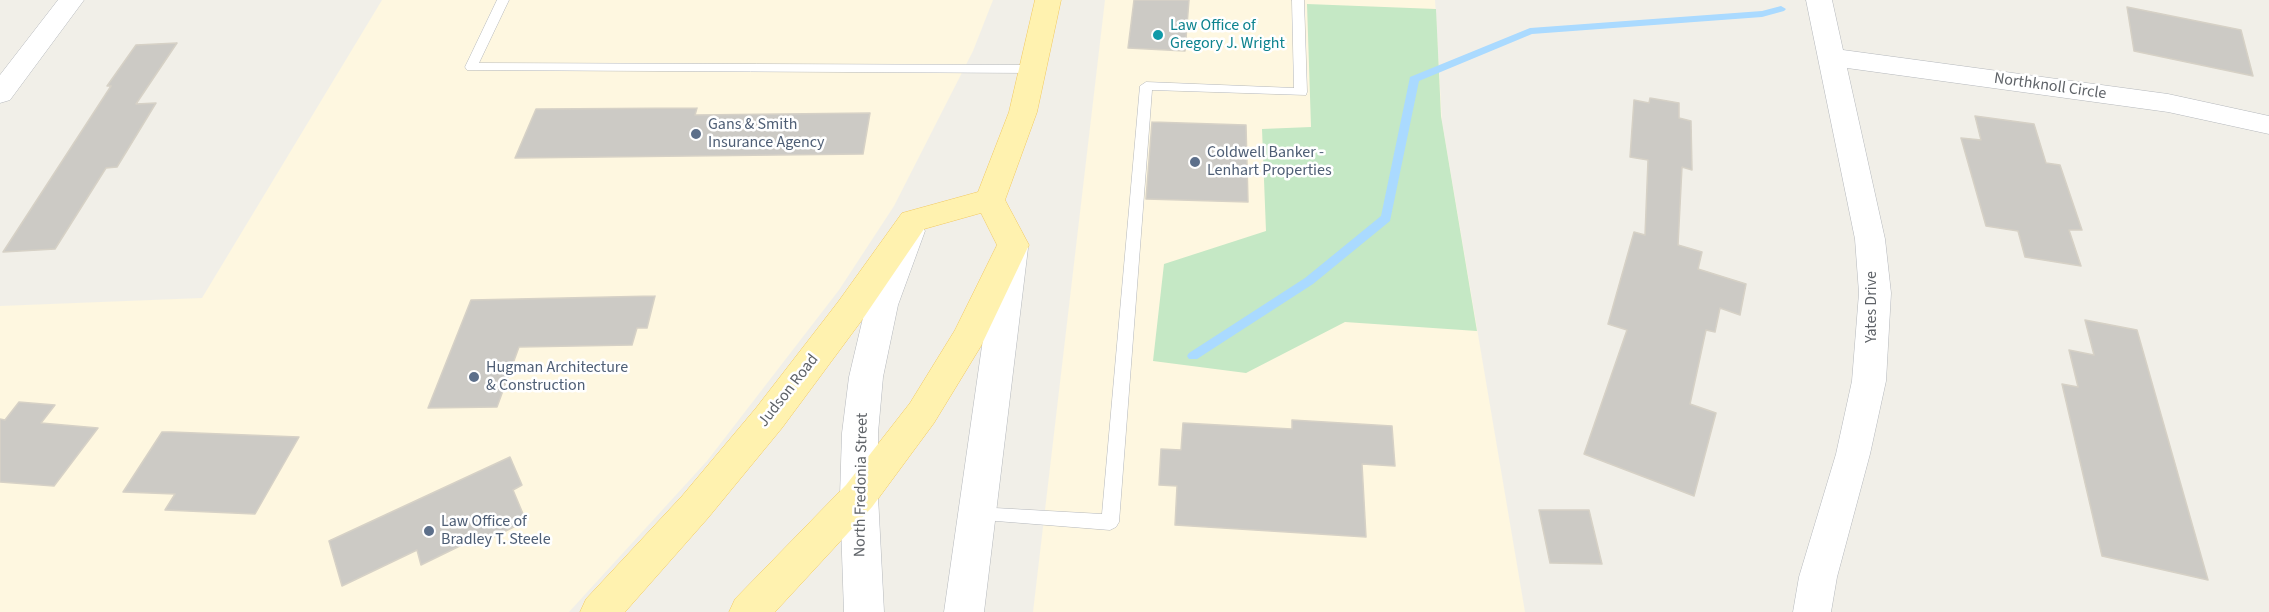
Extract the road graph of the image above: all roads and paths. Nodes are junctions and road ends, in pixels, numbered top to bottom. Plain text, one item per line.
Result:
1 (71, 0) edge
2 (503, 0) edge
3 (1048, 0) edge
4 (1298, 0) edge
5 (1819, 0) edge
6 (1830, 57) junction
7 (1034, 69) junction
8 (0, 94) edge
9 (2269, 125) edge
10 (990, 200) junction
11 (913, 221) junction
12 (1012, 245) junction
13 (859, 496) junction
14 (977, 514) junction
15 (600, 612) edge
16 (749, 612) edge
17 (864, 612) edge
18 (964, 612) edge
19 (1812, 612) edge

1 - 8 street
2 - 7 lane
3 - 7 main road
4 - 14 lane
5 - 6 street, Yates Drive
6 - 9 street, Northknoll Circle
6 - 19 street, Yates Drive
7 - 10 main road
10 - 11 main road
10 - 12 main road
11 - 13 street, North Fredonia Street
11 - 15 main road, Judson Road
12 - 13 main road
12 - 14 street
13 - 16 main road
13 - 17 street, North Fredonia Street
14 - 18 street

